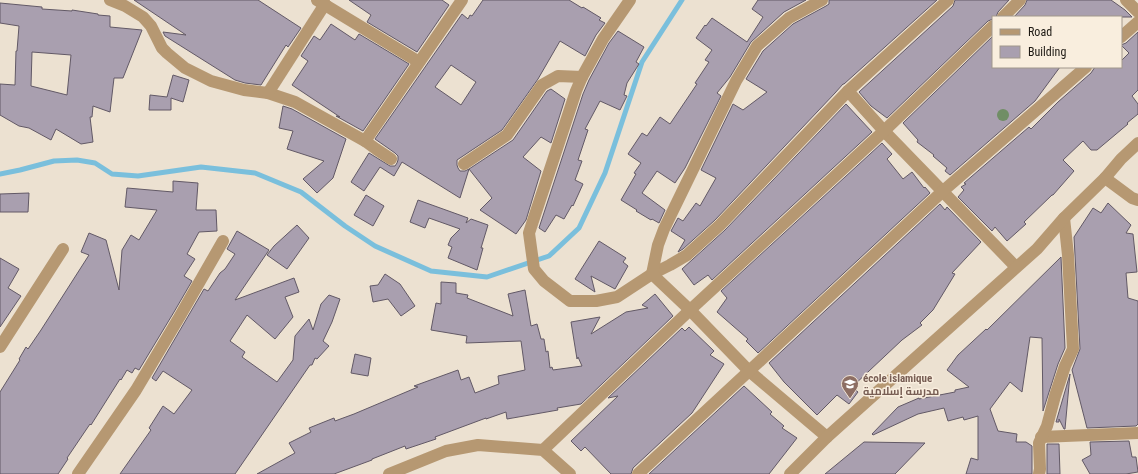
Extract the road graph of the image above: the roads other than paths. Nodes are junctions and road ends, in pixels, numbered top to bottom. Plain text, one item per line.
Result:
1 (462, 0) edge
2 (630, 0) edge
3 (822, 0) edge
4 (948, 0) edge
5 (1020, 0) edge
6 (1126, 0) edge
7 (115, 1) edge
8 (321, 2) edge
9 (1138, 12) edge
10 (1004, 16) edge
11 (1138, 22) edge
12 (992, 27) edge
13 (1122, 36) edge
14 (419, 62) junction
15 (1085, 68) edge
16 (582, 77) junction
17 (848, 92) junction
18 (268, 93) junction
19 (884, 131) junction
20 (364, 141) junction
21 (1138, 143) edge
22 (390, 159) dead end
23 (464, 164) dead end
24 (1105, 178) junction
25 (943, 191) junction
26 (1138, 200) edge
27 (1064, 218) junction
28 (223, 241) dead end
29 (63, 248) dead end
30 (1016, 267) junction
31 (652, 274) junction
32 (690, 310) junction
33 (0, 346) edge
34 (749, 371) junction
35 (1138, 433) edge
36 (1041, 437) junction
37 (827, 438) junction
38 (543, 450) junction
39 (78, 474) edge
40 (389, 474) edge
41 (570, 474) edge
42 (638, 474) edge
43 (790, 474) edge
44 (1039, 474) edge

1 - 14 street
2 - 16 street
3 - 31 street
4 - 17 street
5 - 10 street
6 - 9 street
7 - 18 street
8 - 14 street
8 - 18 street
11 - 13 street
12 - 19 street
14 - 20 street
15 - 25 street
16 - 23 street
16 - 31 street
17 - 19 street
17 - 31 street
18 - 20 street
19 - 25 street
19 - 32 street
20 - 22 street
21 - 24 street
24 - 26 street
24 - 27 street
25 - 30 street
25 - 34 street
27 - 30 street
27 - 36 street
28 - 39 street
29 - 33 street
30 - 37 street
31 - 32 street
32 - 34 street
32 - 38 street
34 - 37 street
34 - 42 street
35 - 36 street
36 - 44 street
37 - 43 street
38 - 40 street
38 - 41 street

